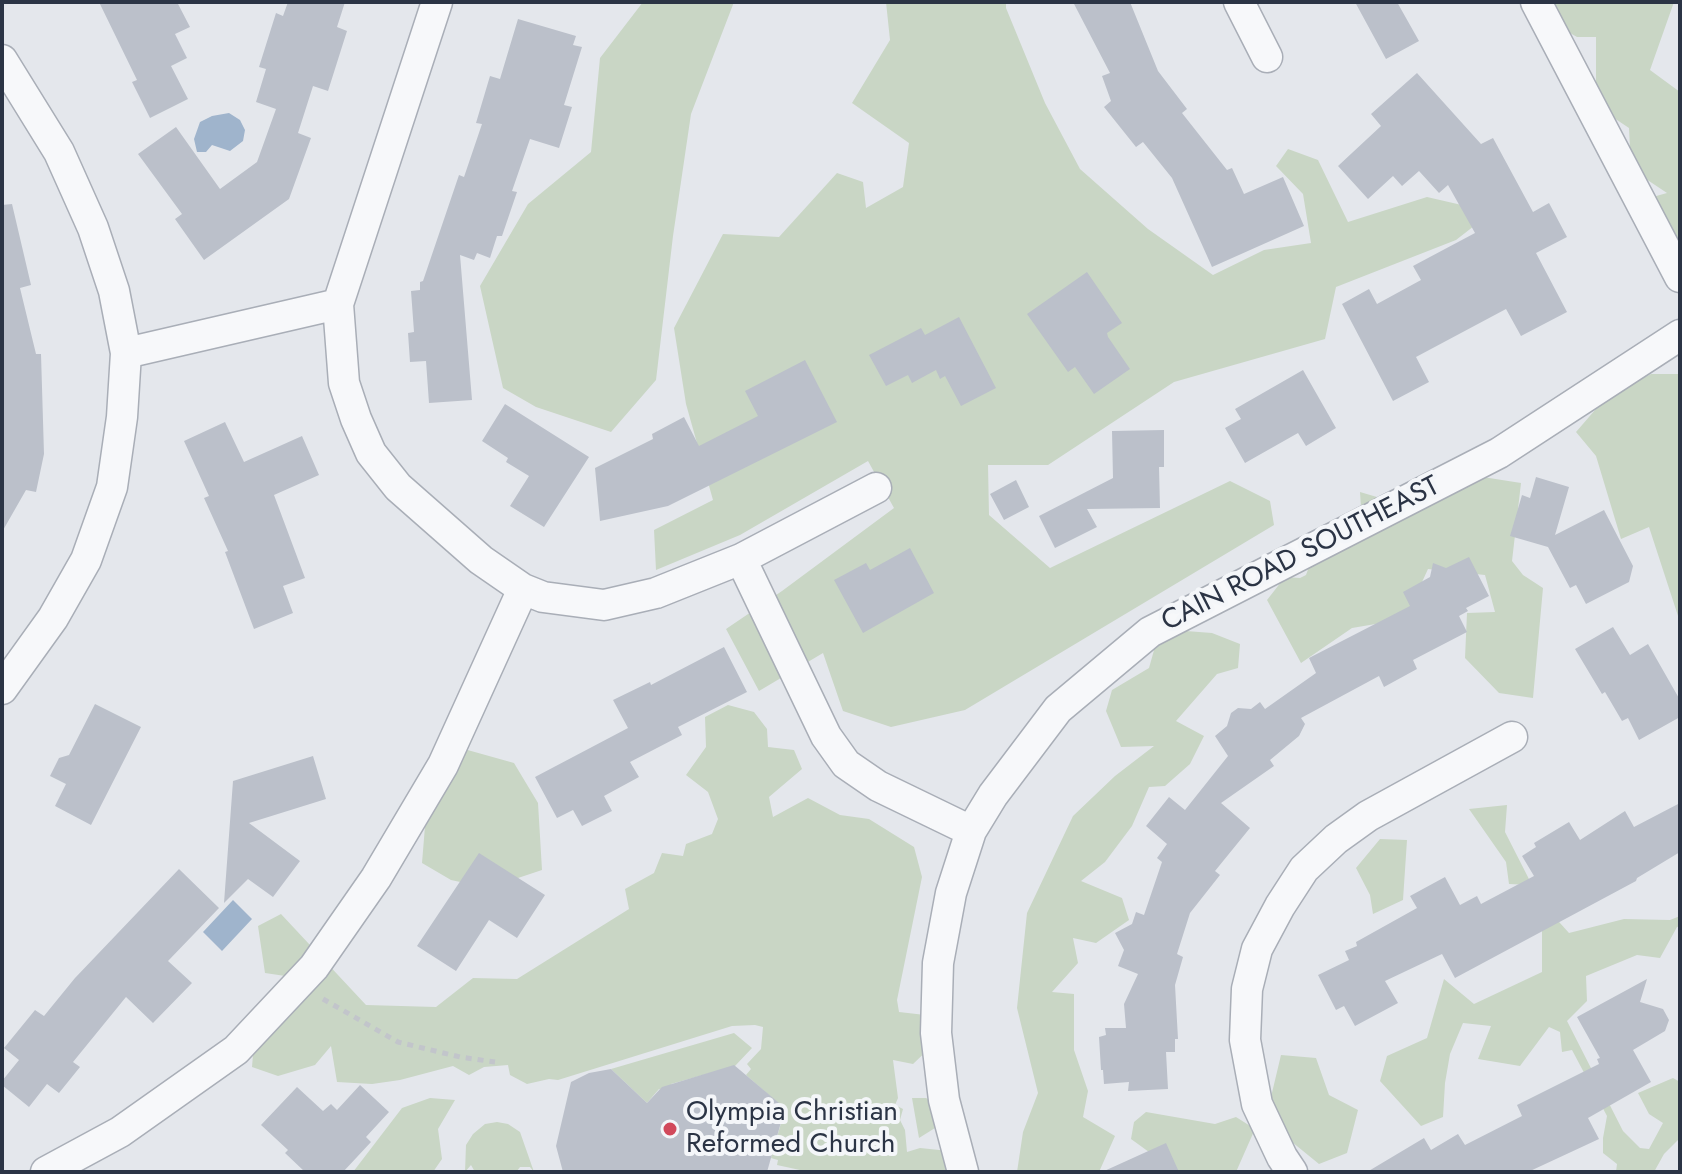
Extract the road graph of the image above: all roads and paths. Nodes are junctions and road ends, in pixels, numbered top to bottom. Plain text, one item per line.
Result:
1 (437, 2) edge
2 (1239, 2) edge
3 (1536, 2) edge
4 (1267, 57) dead end
5 (2, 60) edge
6 (1680, 277) edge
7 (338, 304) junction
8 (1680, 335) edge
9 (126, 353) junction
10 (876, 488) dead end
11 (741, 559) junction
12 (523, 589) junction
13 (2, 689) edge
14 (1512, 737) dead end
15 (971, 831) junction
16 (297, 985) junction
17 (495, 1062) dead end
18 (46, 1172) edge
19 (963, 1172) edge
20 (1292, 1172) edge

1 - 7 street
2 - 4 street
3 - 6 street
5 - 9 street
7 - 9 street
7 - 12 street
8 - 15 street, CAIN ROAD SOUTHEAST
9 - 13 street
10 - 11 street
11 - 12 street
11 - 15 street
12 - 16 street
14 - 20 street
15 - 19 street, CAIN ROAD SOUTHEAST
16 - 17 path
16 - 18 street

